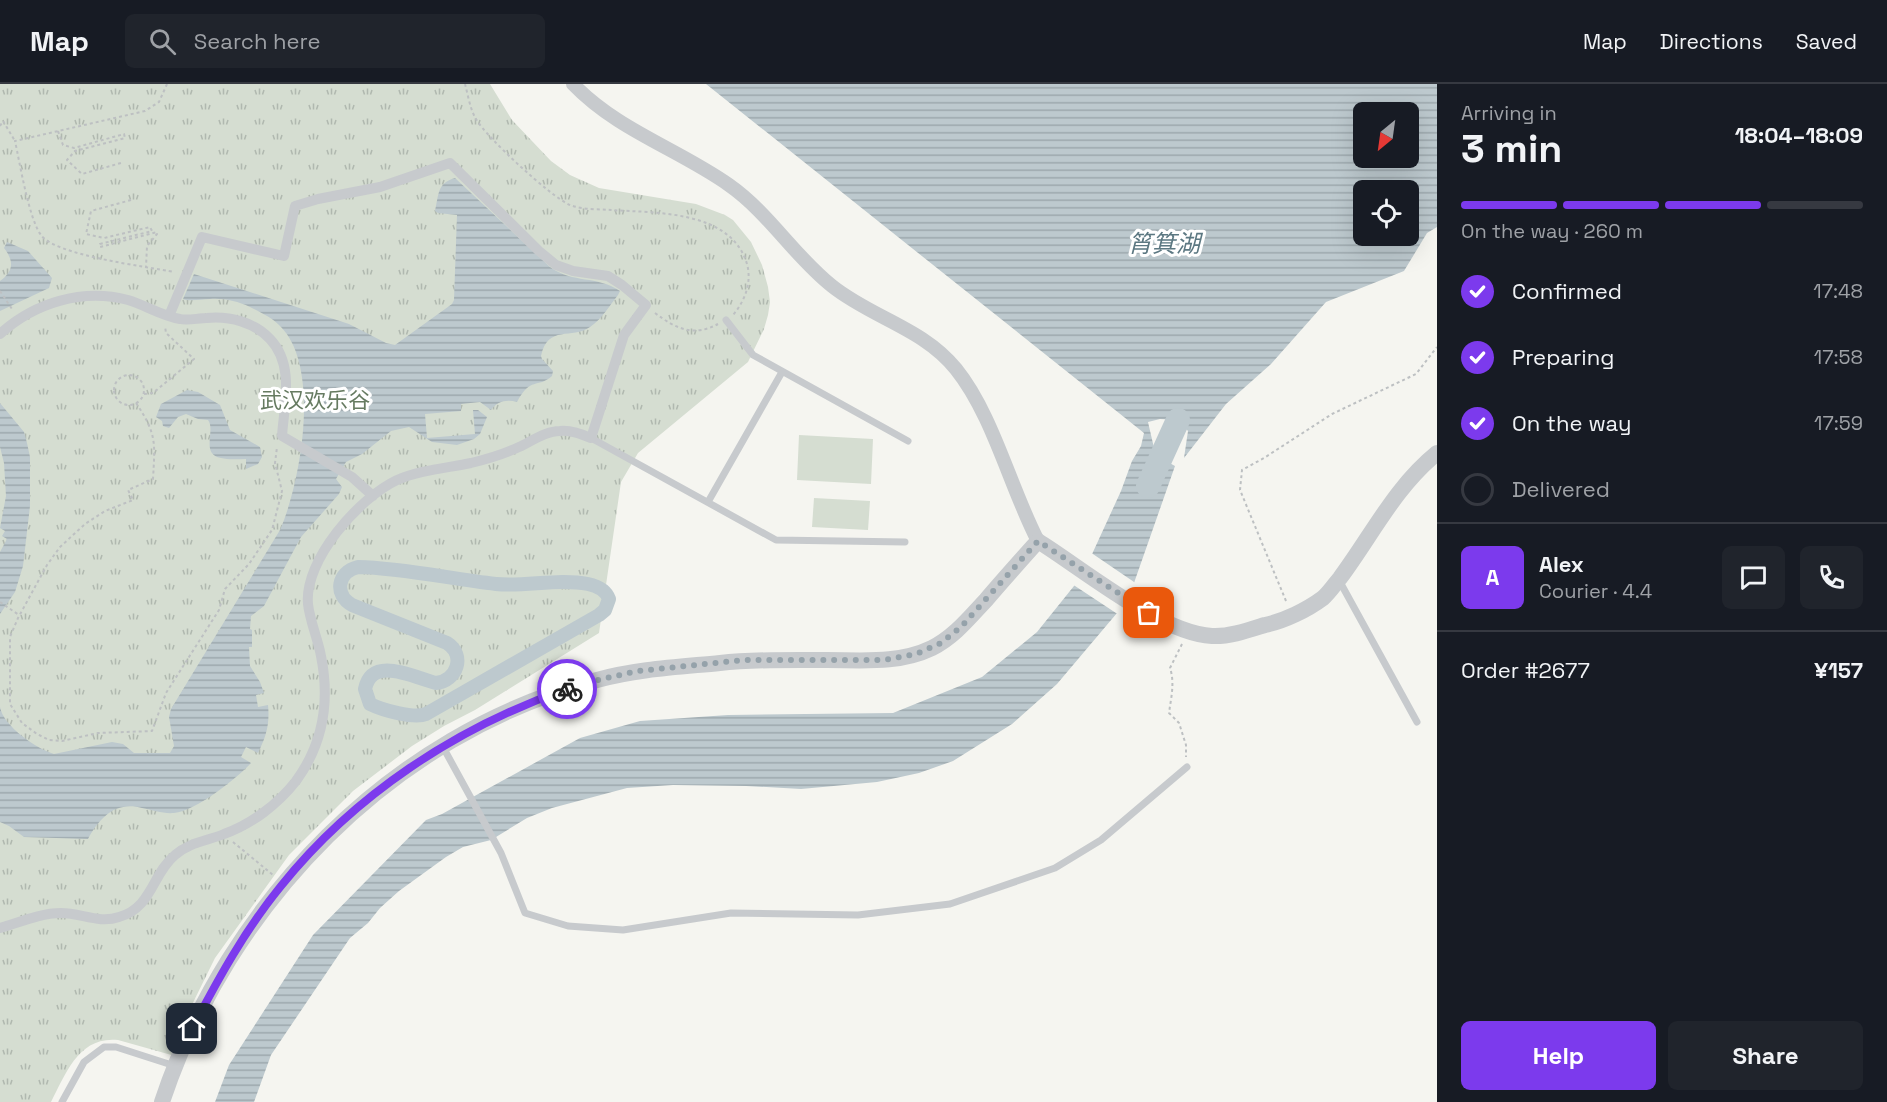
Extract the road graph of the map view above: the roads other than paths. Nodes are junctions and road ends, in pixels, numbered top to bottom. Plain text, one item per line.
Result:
1 (573, 84) edge
2 (169, 316) junction
3 (726, 320) road end
4 (0, 334) edge
5 (782, 372) junction
6 (591, 438) junction
7 (908, 441) dead end
8 (1437, 453) edge
9 (373, 496) junction
10 (708, 502) junction
11 (1038, 541) junction
12 (905, 542) dead end
13 (1339, 579) junction
14 (1418, 722) dead end
15 (443, 747) junction
16 (1186, 767) road end
17 (0, 928) edge
18 (175, 1066) junction
19 (62, 1102) edge
20 (162, 1102) edge

1 - 11 street
2 - 4 street
2 - 6 street
2 - 9 street
3 - 5 lane
5 - 7 lane
5 - 10 lane
6 - 9 street
6 - 10 lane
8 - 13 street
9 - 17 street
10 - 12 lane
11 - 13 street
11 - 15 street
13 - 14 lane
15 - 16 lane
15 - 18 street
18 - 19 lane
18 - 20 street

